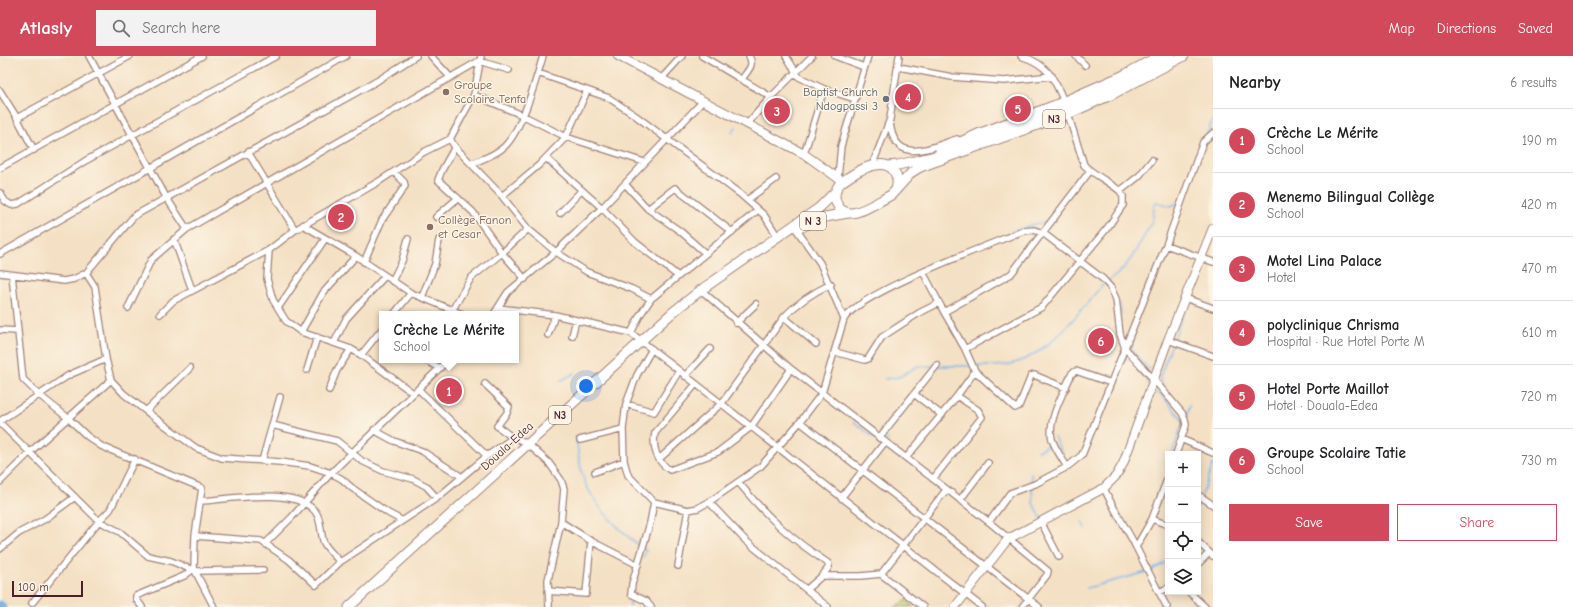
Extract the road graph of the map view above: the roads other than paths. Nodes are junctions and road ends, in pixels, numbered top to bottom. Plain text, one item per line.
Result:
1 (89, 56) edge
2 (130, 56) edge
3 (202, 56) edge
4 (276, 56) edge
5 (346, 56) edge
6 (416, 56) edge
7 (431, 56) edge
8 (543, 56) edge
9 (618, 56) edge
10 (682, 56) edge
11 (702, 56) edge
12 (749, 56) edge
13 (786, 56) edge
14 (812, 56) edge
15 (835, 56) edge
16 (868, 56) edge
17 (899, 56) edge
18 (1021, 56) edge
19 (1076, 56) edge
20 (1159, 56) edge
21 (1171, 56) edge
22 (1184, 56) edge
23 (480, 59) edge
24 (1085, 65) dead end
25 (864, 67) junction
26 (899, 67) junction
27 (508, 70) dead end
28 (795, 72) junction
29 (538, 73) junction
30 (99, 74) junction
31 (1052, 76) junction
32 (450, 77) junction
33 (662, 79) junction
34 (742, 79) junction
35 (824, 89) junction
36 (0, 91) edge
37 (587, 91) junction
38 (474, 95) junction
39 (771, 97) junction
40 (855, 100) junction
41 (703, 101) junction
42 (1064, 102) junction
43 (115, 105) junction
44 (1068, 114) junction
45 (522, 115) junction
46 (17, 118) junction
47 (890, 119) junction
48 (747, 124) junction
49 (1213, 133) edge
50 (978, 134) junction
51 (132, 136) junction
52 (566, 137) junction
53 (450, 139) junction
54 (668, 140) junction
55 (455, 147) junction
56 (34, 150) junction
57 (248, 152) junction
58 (804, 154) junction
59 (546, 158) junction
60 (1152, 160) dead end
61 (644, 162) junction
62 (471, 164) junction
63 (917, 165) junction
64 (872, 166) junction
65 (888, 166) junction
66 (0, 168) edge
67 (150, 168) junction
68 (1090, 171) junction
69 (394, 172) junction
70 (776, 179) dead end
71 (840, 180) junction
72 (266, 183) junction
73 (625, 184) junction
74 (582, 190) junction
75 (896, 190) junction
76 (1120, 191) junction
77 (834, 193) junction
78 (0, 194) edge
79 (502, 196) junction
80 (166, 197) junction
81 (458, 198) junction
82 (747, 200) junction
83 (602, 208) junction
84 (648, 209) junction
85 (758, 210) junction
86 (848, 212) junction
87 (560, 213) dead end
88 (436, 217) dead end
89 (303, 226) junction
90 (1213, 228) edge
91 (187, 229) junction
92 (528, 229) junction
93 (796, 229) junction
94 (295, 230) junction
95 (732, 232) junction
96 (1043, 232) junction
97 (780, 237) junction
98 (174, 239) junction
99 (325, 239) junction
100 (408, 239) dead end
101 (439, 240) dead end
102 (1166, 245) junction
103 (269, 250) junction
104 (556, 252) junction
105 (502, 253) junction
106 (706, 253) junction
107 (0, 254) edge
108 (356, 256) junction
109 (1202, 258) junction
110 (1079, 261) junction
111 (364, 262) junction
112 (1213, 262) edge
113 (923, 272) junction
114 (0, 273) edge
115 (86, 273) junction
116 (12, 275) junction
117 (385, 276) junction
118 (678, 276) junction
119 (525, 280) junction
120 (392, 281) junction
121 (831, 284) junction
122 (192, 290) junction
123 (701, 290) junction
124 (411, 293) junction
125 (422, 297) junction
126 (1185, 298) junction
127 (651, 299) junction
128 (939, 303) junction
129 (756, 304) dead end
130 (128, 308) dead end
131 (278, 308) junction
132 (498, 308) junction
133 (1213, 308) edge
134 (396, 311) edge
135 (450, 311) edge
136 (453, 311) edge
137 (496, 311) edge
138 (944, 312) junction
139 (160, 314) dead end
140 (555, 315) junction
141 (784, 317) junction
142 (844, 319) junction
143 (576, 320) junction
144 (736, 323) junction
145 (0, 330) edge
146 (17, 331) junction
147 (301, 332) junction
148 (379, 333) edge
149 (632, 333) junction
150 (548, 335) dead end
151 (572, 336) dead end
152 (318, 337) junction
153 (641, 340) junction
154 (1168, 340) junction
155 (334, 343) junction
156 (816, 344) dead end
157 (764, 346) junction
158 (1125, 348) junction
159 (351, 349) junction
160 (652, 349) junction
161 (710, 349) dead end
162 (965, 349) junction
163 (835, 352) junction
164 (361, 355) junction
165 (1213, 356) edge
166 (106, 359) junction
167 (431, 363) edge
168 (445, 363) edge
169 (937, 365) dead end
170 (190, 368) dead end
171 (440, 368) junction
172 (791, 369) junction
173 (307, 370) dead end
174 (679, 371) junction
175 (975, 371) junction
176 (685, 376) junction
177 (111, 380) junction
178 (1155, 381) junction
179 (1111, 383) junction
180 (486, 384) dead end
181 (696, 384) junction
182 (1066, 388) junction
183 (418, 389) junction
184 (329, 390) dead end
185 (413, 393) junction
186 (822, 393) junction
187 (38, 394) junction
188 (914, 394) junction
189 (957, 396) junction
190 (280, 397) dead end
191 (722, 403) junction
192 (626, 404) junction
193 (146, 411) junction
194 (942, 415) junction
195 (68, 418) junction
196 (0, 422) edge
197 (800, 422) junction
198 (272, 425) junction
199 (751, 427) junction
200 (622, 429) junction
201 (374, 430) junction
202 (512, 437) junction
203 (879, 438) junction
204 (1181, 439) junction
205 (580, 440) dead end
206 (886, 442) junction
207 (528, 444) junction
208 (778, 447) junction
209 (1177, 451) edge
210 (30, 452) junction
211 (351, 453) junction
212 (1213, 453) edge
213 (487, 456) junction
214 (906, 458) junction
215 (135, 459) junction
216 (658, 459) junction
217 (262, 461) junction
218 (624, 461) junction
219 (988, 463) dead end
220 (1067, 467) junction
221 (863, 470) junction
222 (595, 472) dead end
223 (331, 473) junction
224 (462, 476) junction
225 (933, 479) junction
226 (0, 482) edge
227 (738, 483) junction
228 (1165, 485) edge
229 (1104, 488) junction
230 (946, 490) junction
231 (75, 497) junction
232 (1201, 497) edge
233 (437, 498) junction
234 (841, 498) junction
235 (960, 500) junction
236 (201, 502) junction
237 (304, 502) junction
238 (654, 502) junction
239 (709, 502) junction
240 (1213, 505) edge
241 (688, 510) junction
242 (924, 518) junction
243 (1152, 519) junction
244 (401, 520) junction
245 (99, 521) junction
246 (561, 522) junction
247 (989, 522) junction
248 (1041, 522) junction
249 (1165, 524) edge
250 (195, 536) junction
251 (1008, 539) junction
252 (591, 541) junction
253 (266, 543) junction
254 (1201, 545) edge
255 (903, 546) junction
256 (1136, 547) junction
257 (0, 549) edge
258 (1211, 554) edge
259 (1059, 557) dead end
260 (340, 562) junction
261 (1201, 562) edge
262 (638, 565) junction
263 (678, 566) dead end
264 (986, 567) junction
265 (263, 570) dead end
266 (193, 571) junction
267 (882, 574) junction
268 (822, 576) junction
269 (807, 589) junction
270 (1165, 589) edge
271 (548, 591) junction
272 (1159, 592) junction
273 (965, 594) junction
274 (1192, 595) edge
275 (1028, 599) junction
276 (32, 603) dead end
277 (142, 607) edge
278 (214, 607) edge
279 (349, 607) edge
280 (549, 607) edge
281 (651, 607) edge
282 (828, 607) edge
283 (923, 607) edge
284 (954, 607) edge
285 (982, 607) edge
286 (1022, 607) edge
287 (1039, 607) edge
288 (1167, 607) edge
289 (1205, 607) edge

1 - 30 street
2 - 30 street
3 - 43 street
4 - 51 street
5 - 67 street
6 - 57 street
7 - 32 street
8 - 29 street
9 - 33 main road
10 - 33 street
11 - 34 street
12 - 34 street
13 - 28 street
14 - 28 street
15 - 25 street
16 - 25 street
17 - 26 street
18 - 31 street
19 - 24 street
20 - 42 main road, N3
21 - 63 main road, N3
22 - 44 main road, N3
23 - 27 street
23 - 32 street
23 - 38 street
25 - 40 street
26 - 31 street
26 - 47 street
28 - 35 street
28 - 39 street
29 - 37 street
29 - 45 street
30 - 43 street
30 - 46 street
31 - 42 street
32 - 72 street
33 - 41 main road
34 - 39 street
35 - 40 street
35 - 58 street
36 - 46 street
37 - 52 street
37 - 54 street
38 - 45 street
38 - 53 street
39 - 48 street
40 - 71 street
41 - 48 main road
41 - 54 street
42 - 50 main road, N3
43 - 51 street
43 - 56 street
44 - 63 main road, N3
44 - 68 street
45 - 52 street
45 - 62 street
46 - 56 street
47 - 50 street
47 - 64 street
48 - 58 main road
49 - 102 street
50 - 63 main road, N3
51 - 67 street
51 - 78 street
52 - 59 street
52 - 61 street
53 - 55 street
53 - 69 street
54 - 61 street
54 - 82 street
55 - 62 street
55 - 81 street
56 - 66 street
57 - 72 street
57 - 80 street
58 - 71 main road
59 - 74 street
59 - 79 street
60 - 76 street
61 - 73 street
62 - 79 street
63 - 65 main road, N3
63 - 75 main road, N3
64 - 65 main road, N3
64 - 71 main road, N3
65 - 75 main road
67 - 80 street
67 - 107 street
68 - 76 street
68 - 96 street
69 - 89 street
69 - 111 street
70 - 82 street
71 - 77 main road, N3
72 - 91 street
72 - 94 street
73 - 83 street
73 - 84 street
74 - 83 street
74 - 87 street
75 - 86 main road, N3
76 - 110 street
77 - 86 main road
77 - 97 main road, N 3
79 - 92 street
80 - 91 street
80 - 115 street
81 - 88 street
81 - 105 street
82 - 85 street
83 - 104 street
83 - 118 street
84 - 95 street
84 - 106 street
85 - 95 street
85 - 97 street
86 - 93 main road, N 3
89 - 94 street
89 - 99 street
90 - 109 main road
91 - 98 street
92 - 104 street
92 - 105 street
93 - 97 main road, N 3
93 - 121 street
94 - 103 street
95 - 106 street
96 - 110 street
96 - 113 street
96 - 138 street
97 - 123 main road, Douala-Edea / N3
98 - 122 street
98 - 130 street
99 - 108 street
99 - 131 street
100 - 120 street
101 - 125 street
102 - 109 street
102 - 158 street
103 - 122 street
103 - 131 street
104 - 119 street
104 - 127 street
105 - 119 street
105 - 136 street
106 - 118 street
108 - 111 street
108 - 147 street
109 - 112 street
109 - 126 main road
110 - 158 street
110 - 162 street
111 - 117 street
113 - 128 street
113 - 142 street
114 - 116 street
115 - 116 street
115 - 166 street
116 - 146 street
117 - 120 street
117 - 155 street
118 - 127 street
119 - 132 street
120 - 124 street
121 - 141 street
121 - 142 street
122 - 139 street
123 - 144 street
123 - 153 main road, Douala-Edea / N3
124 - 125 street
124 - 134 street
125 - 135 street
126 - 133 street
126 - 154 main road
127 - 149 street
128 - 138 street
128 - 163 street
129 - 144 street
131 - 147 street
132 - 137 street
132 - 140 street
138 - 162 street
140 - 143 street
140 - 150 street
141 - 156 street
141 - 157 street
142 - 163 street
143 - 149 street
143 - 151 street
144 - 157 street
145 - 146 street
146 - 187 street
147 - 152 street
148 - 164 street
149 - 153 street
152 - 155 street
152 - 173 street
153 - 160 street
153 - 207 main road, Douala-Edea / N3
154 - 165 street
154 - 178 main road
155 - 159 street
157 - 172 street
157 - 191 street
158 - 178 street
158 - 179 street
159 - 164 street
159 - 184 street
160 - 174 street
160 - 192 street
161 - 176 street
162 - 175 street
163 - 186 street
164 - 185 street
166 - 177 street
166 - 187 street
167 - 171 street
168 - 171 street
169 - 188 street
170 - 193 street
171 - 183 street
172 - 186 street
172 - 199 street
174 - 176 street
174 - 192 street
175 - 182 street
175 - 189 street
176 - 181 street
177 - 193 street
177 - 195 street
178 - 204 street
178 - 229 main road
179 - 182 street
179 - 220 street
180 - 202 street
181 - 191 street
181 - 216 street
182 - 220 street
183 - 185 street
183 - 213 street
185 - 201 street
186 - 197 street
186 - 203 street
187 - 195 street
187 - 196 street
188 - 194 street
188 - 203 street
189 - 194 street
189 - 225 street
190 - 198 street
191 - 199 street
191 - 216 street
192 - 200 street
193 - 217 street
194 - 214 street
195 - 210 street
195 - 215 street
196 - 210 street
197 - 208 street
197 - 221 street
198 - 211 street
198 - 217 street
199 - 208 street
199 - 216 street
200 - 205 street
200 - 218 street
201 - 211 street
201 - 224 street
202 - 207 street
202 - 213 street
203 - 206 street
204 - 209 street
204 - 212 street
206 - 214 street
206 - 221 street
207 - 246 street
207 - 279 main road, Douala-Edea / N3
208 - 227 street
208 - 234 street
210 - 226 street
210 - 231 street
211 - 223 street
211 - 233 street
213 - 224 street
214 - 225 street
215 - 236 street
215 - 245 street
217 - 223 street
218 - 222 street
218 - 238 street
219 - 235 street
220 - 247 street
221 - 234 street
221 - 242 street
223 - 237 street
223 - 244 street
224 - 233 street
225 - 230 street
227 - 239 street
227 - 268 street
228 - 243 street
229 - 248 main road
229 - 256 street
230 - 235 street
230 - 242 street
231 - 245 street
231 - 257 street
232 - 240 street
233 - 244 street
234 - 255 street
235 - 247 street
236 - 237 street
236 - 250 street
237 - 253 street
237 - 260 street
238 - 241 street
238 - 262 street
239 - 241 street
239 - 269 street
241 - 263 street
242 - 255 street
242 - 264 street
243 - 249 street
243 - 256 street
244 - 260 street
245 - 266 street
245 - 276 street
246 - 252 street
246 - 271 street
247 - 251 street
248 - 251 main road
248 - 259 street
250 - 253 street
250 - 266 street
251 - 264 main road
251 - 275 street
252 - 262 street
252 - 271 street
253 - 260 street
254 - 258 street
255 - 267 street
255 - 273 street
256 - 272 street
258 - 261 street
262 - 281 street
264 - 273 main road
264 - 275 street
265 - 266 street
266 - 277 street
266 - 278 street
267 - 268 street
267 - 283 street
268 - 269 street
269 - 282 street
270 - 272 street
271 - 280 street
272 - 288 street
273 - 284 main road
273 - 285 street
274 - 289 street
275 - 286 street
275 - 287 street

